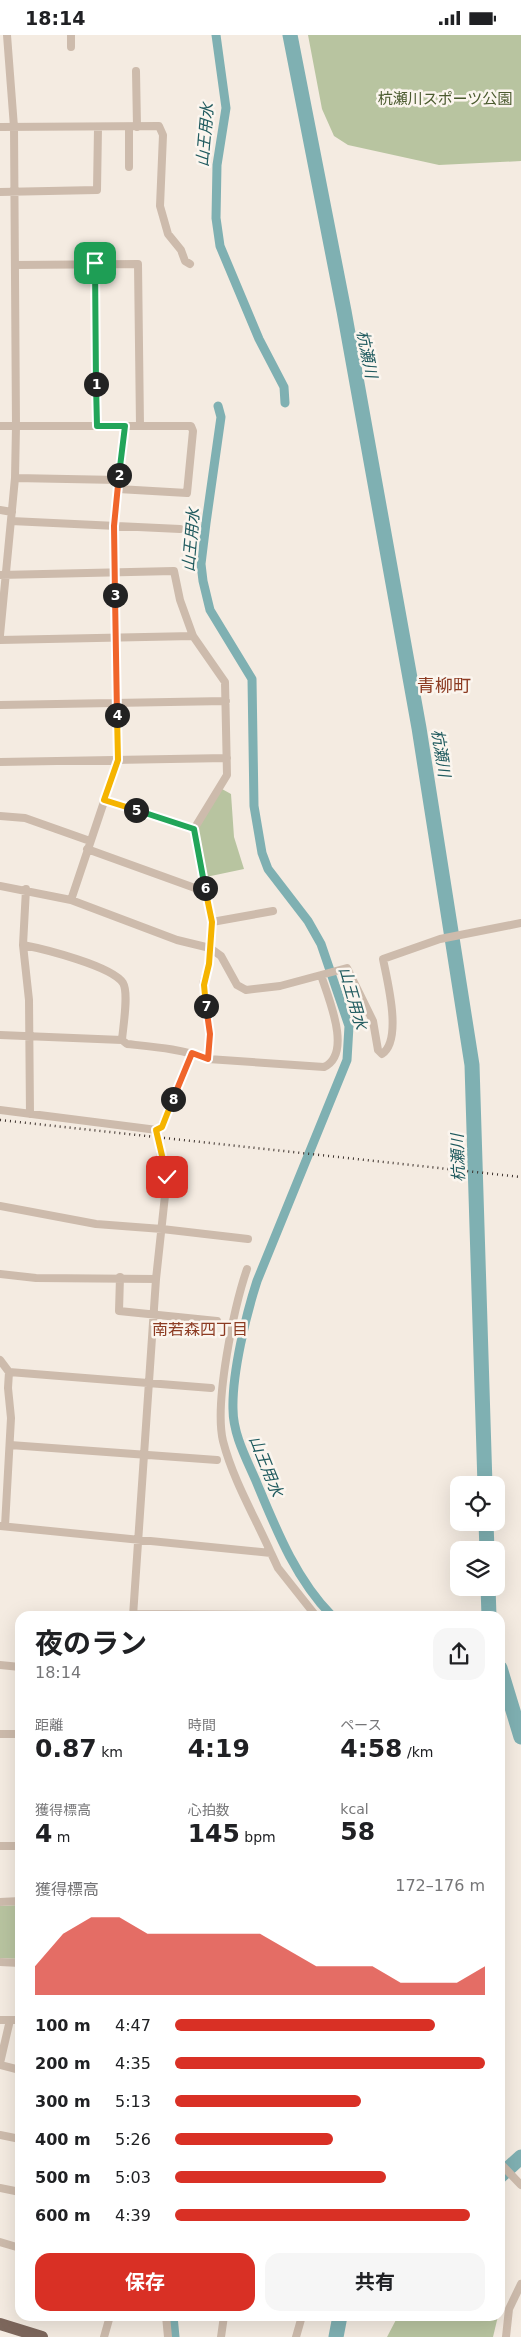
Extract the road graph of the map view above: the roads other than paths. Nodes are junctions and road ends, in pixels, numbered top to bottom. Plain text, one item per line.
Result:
1 (8, 35) edge
2 (71, 35) edge
3 (71, 47) dead end
4 (136, 71) dead end
5 (0, 127) edge
6 (14, 127) junction
7 (133, 127) junction
8 (98, 128) junction
9 (129, 167) dead end
10 (14, 191) junction
11 (0, 192) edge
12 (95, 263) junction
13 (190, 264) dead end
14 (15, 265) junction
15 (0, 426) edge
16 (16, 426) junction
17 (97, 426) junction
18 (125, 426) junction
19 (140, 426) junction
20 (15, 477) junction
21 (118, 480) junction
22 (118, 489) junction
23 (0, 510) edge
24 (12, 512) junction
25 (11, 521) junction
26 (114, 526) junction
27 (180, 529) dead end
28 (114, 573) junction
29 (3, 576) edge
30 (1, 619) edge
31 (0, 635) edge
32 (192, 636) junction
33 (116, 639) junction
34 (0, 640) edge
35 (226, 701) junction
36 (117, 702) junction
37 (0, 705) edge
38 (227, 758) junction
39 (118, 760) junction
40 (0, 762) edge
41 (104, 800) junction
42 (0, 816) edge
43 (194, 829) junction
44 (89, 845) junction
45 (0, 886) edge
46 (26, 889) junction
47 (206, 892) junction
48 (71, 900) junction
49 (273, 911) dead end
50 (212, 922) junction
51 (521, 923) edge
52 (23, 945) junction
53 (210, 948) junction
54 (323, 975) junction
55 (0, 1035) edge
56 (30, 1037) junction
57 (122, 1040) junction
58 (192, 1053) junction
59 (208, 1059) junction
60 (0, 1110) edge
61 (30, 1114) junction
62 (156, 1130) junction
63 (0, 1206) edge
64 (162, 1229) junction
65 (248, 1239) dead end
66 (247, 1269) dead end
67 (0, 1275) edge
68 (120, 1277) junction
69 (156, 1279) junction
70 (155, 1316) junction
71 (217, 1321) dead end
72 (0, 1360) edge
73 (9, 1372) junction
74 (150, 1384) junction
75 (211, 1388) dead end
76 (10, 1445) junction
77 (145, 1455) junction
78 (217, 1460) dead end
79 (2, 1526) edge
80 (138, 1540) junction
81 (271, 1553) junction
82 (133, 1611) edge
83 (312, 1611) edge
84 (0, 1665) edge
85 (15, 1666) edge
86 (0, 1734) edge
87 (15, 1734) edge
88 (15, 1846) edge
89 (0, 1847) edge
90 (15, 1901) edge
91 (0, 1902) edge
92 (0, 1962) edge
93 (15, 1963) edge
94 (0, 2020) edge
95 (10, 2020) junction
96 (15, 2020) edge
97 (0, 2064) edge
98 (15, 2068) edge
99 (0, 2135) edge
100 (15, 2138) edge
101 (505, 2168) edge
102 (520, 2183) edge
103 (0, 2188) edge
104 (15, 2191) edge
105 (0, 2242) edge
106 (15, 2246) edge
107 (521, 2284) edge
108 (109, 2321) edge
109 (166, 2321) edge
110 (223, 2321) edge
111 (301, 2321) edge
112 (0, 2324) edge
113 (42, 2337) edge
114 (104, 2337) edge
115 (168, 2337) edge
116 (221, 2337) edge
117 (296, 2337) edge
118 (506, 2337) edge

1 - 6 street
2 - 3 street
4 - 7 street
5 - 6 street
6 - 8 street
6 - 10 street
7 - 8 street
7 - 9 street
7 - 13 street
8 - 10 street
10 - 11 street
10 - 14 street
12 - 14 street
12 - 17 street
12 - 19 street
14 - 16 street
15 - 16 street
16 - 17 street
16 - 20 street
17 - 18 street
18 - 19 street
18 - 21 street
19 - 22 street
20 - 21 street
20 - 24 street
21 - 22 street
22 - 26 street
23 - 24 street
24 - 25 street
25 - 26 street
25 - 29 street
26 - 27 street
26 - 28 street
28 - 29 street
28 - 32 street
28 - 33 street
29 - 30 street
30 - 31 street
32 - 33 street
32 - 35 street
33 - 34 street
33 - 36 street
35 - 36 street
35 - 38 street
36 - 37 street
36 - 39 street
38 - 39 street
38 - 43 street
39 - 40 street
39 - 41 street
41 - 43 street
41 - 44 street
42 - 44 street
43 - 47 street
44 - 47 street
44 - 48 street
45 - 46 street
46 - 48 street
46 - 52 street
47 - 50 street
48 - 53 street
49 - 50 street
50 - 53 street
51 - 54 street
52 - 56 street
52 - 57 street
53 - 54 street
53 - 59 street
54 - 59 street
55 - 56 street
56 - 57 street
56 - 61 street
57 - 58 street
58 - 59 street
58 - 62 street
60 - 61 street
61 - 62 street
62 - 64 street
63 - 64 street
64 - 65 street
64 - 69 street
66 - 81 street
67 - 68 street
68 - 69 street
68 - 70 street
69 - 70 street
70 - 71 street
70 - 74 street
72 - 73 street
73 - 74 street
73 - 76 street
74 - 75 street
74 - 77 street
76 - 77 street
76 - 79 street
77 - 78 street
77 - 80 street
79 - 80 street
80 - 81 street
80 - 82 street
81 - 83 street
84 - 85 street
86 - 87 street
88 - 89 street
90 - 91 street
92 - 93 street
94 - 95 street
95 - 96 street
95 - 97 street
97 - 98 street
99 - 100 street
101 - 102 street
103 - 104 street
105 - 106 street
107 - 118 street
108 - 114 street
109 - 115 street
110 - 116 street
111 - 117 street
112 - 113 main road

